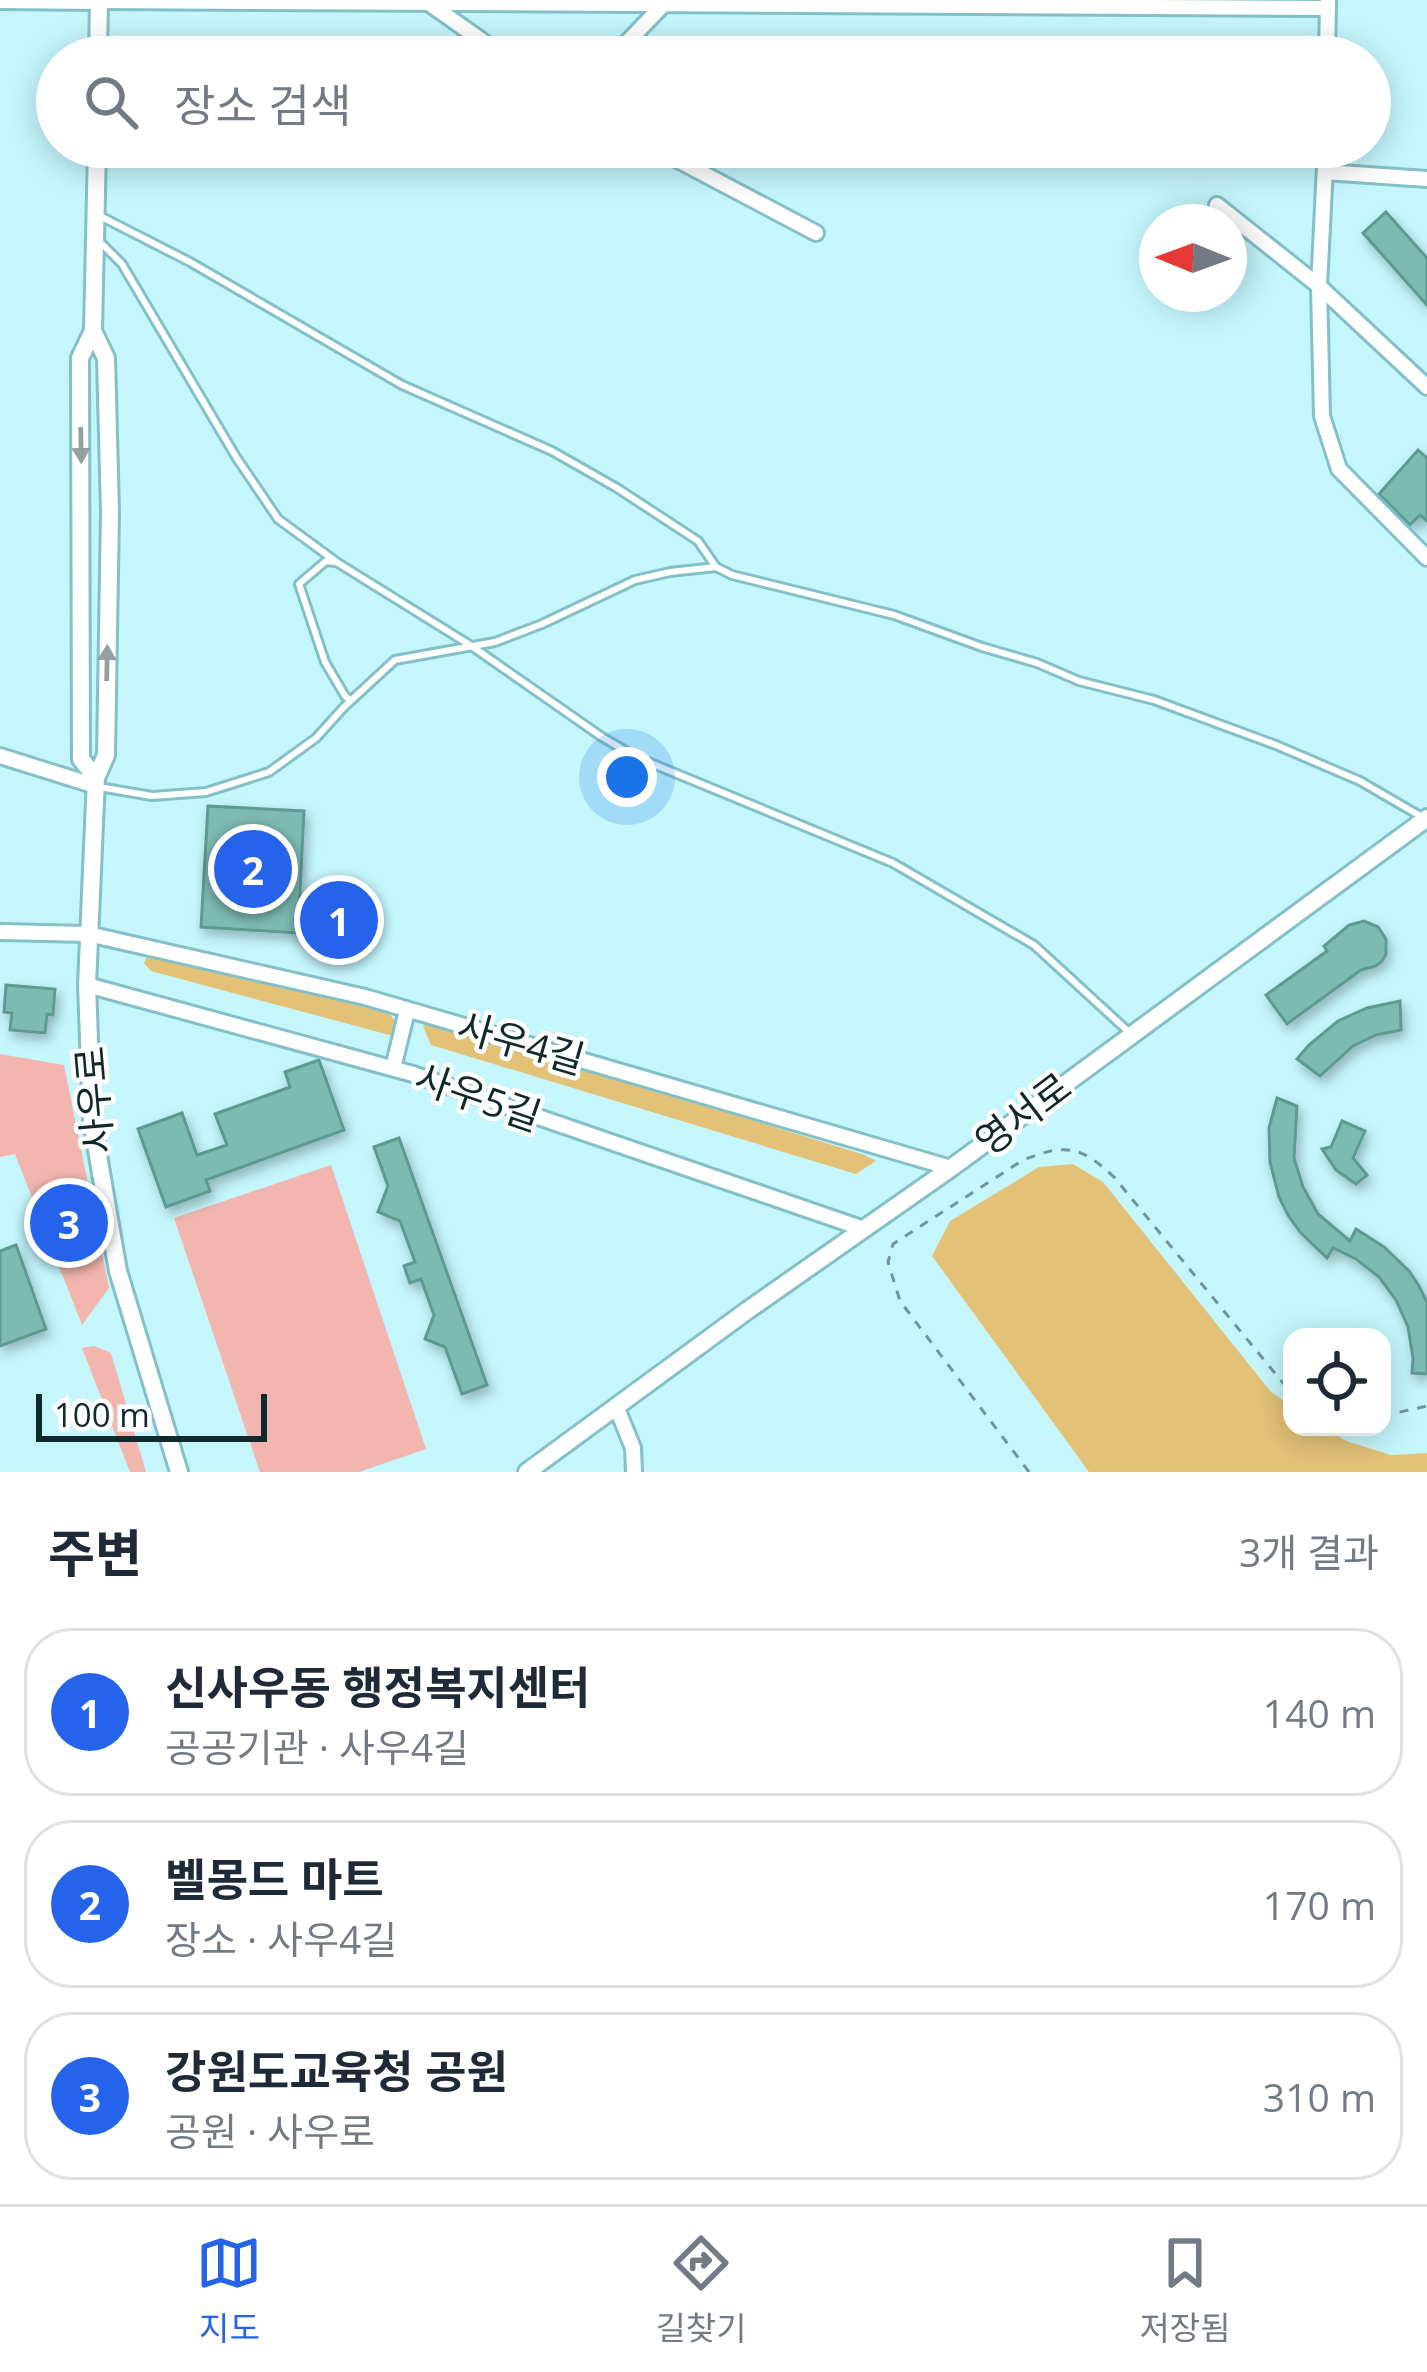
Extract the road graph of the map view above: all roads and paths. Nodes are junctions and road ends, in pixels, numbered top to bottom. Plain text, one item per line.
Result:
1 (0, 0) edge
2 (99, 1) edge
3 (666, 2) edge
4 (429, 3) junction
5 (1328, 4) edge
6 (98, 36) edge
7 (475, 36) edge
8 (633, 36) edge
9 (1327, 36) edge
10 (97, 168) edge
11 (693, 168) edge
12 (1325, 168) edge
13 (1325, 172) junction
14 (1427, 179) edge
15 (96, 214) junction
16 (1247, 229) edge
17 (816, 233) dead end
18 (96, 237) junction
19 (1319, 286) junction
20 (94, 331) junction
21 (1427, 387) edge
22 (1427, 558) edge
23 (338, 563) junction
24 (716, 567) junction
25 (470, 645) junction
26 (351, 700) junction
27 (0, 757) edge
28 (96, 782) junction
29 (1426, 819) edge
30 (0, 932) edge
31 (88, 934) junction
32 (87, 985) junction
33 (407, 1011) junction
34 (1131, 1034) junction
35 (393, 1068) junction
36 (951, 1168) junction
37 (864, 1229) junction
38 (1283, 1383) edge
39 (616, 1406) junction
40 (1427, 1406) edge
41 (1391, 1413) edge
42 (178, 1472) edge
43 (527, 1472) edge
44 (634, 1472) edge
45 (1029, 1472) edge

1 - 2 street
2 - 4 street
2 - 6 street
3 - 4 street
3 - 5 street
3 - 8 street
4 - 7 street
5 - 9 street
10 - 15 street, 사우로
11 - 17 street
12 - 13 street
13 - 14 street
13 - 19 street
15 - 18 street, 사우로
15 - 24 lane
16 - 19 street
18 - 20 street, 사우로
18 - 23 lane
19 - 21 street
19 - 22 street
28 -> 20 street, 사우로
20 -> 28 street, 사우로
23 - 25 lane
23 - 26 lane
24 - 25 lane
24 - 29 lane
25 - 26 lane
25 - 34 lane
26 - 28 lane
27 - 28 street
28 - 31 street, 사우로
29 - 34 street, 영서로
30 - 31 street
31 - 32 street, 사우로
31 - 33 street, 사우4길
32 - 35 street, 사우5길
32 - 42 street, 사우로
33 - 35 street
33 - 36 street, 사우4길
34 - 36 street, 영서로
35 - 37 street, 사우5길
36 - 37 street, 영서로
37 - 39 street, 영서로
38 - 45 path
39 - 43 street, 영서로
39 - 44 street
40 - 41 path

